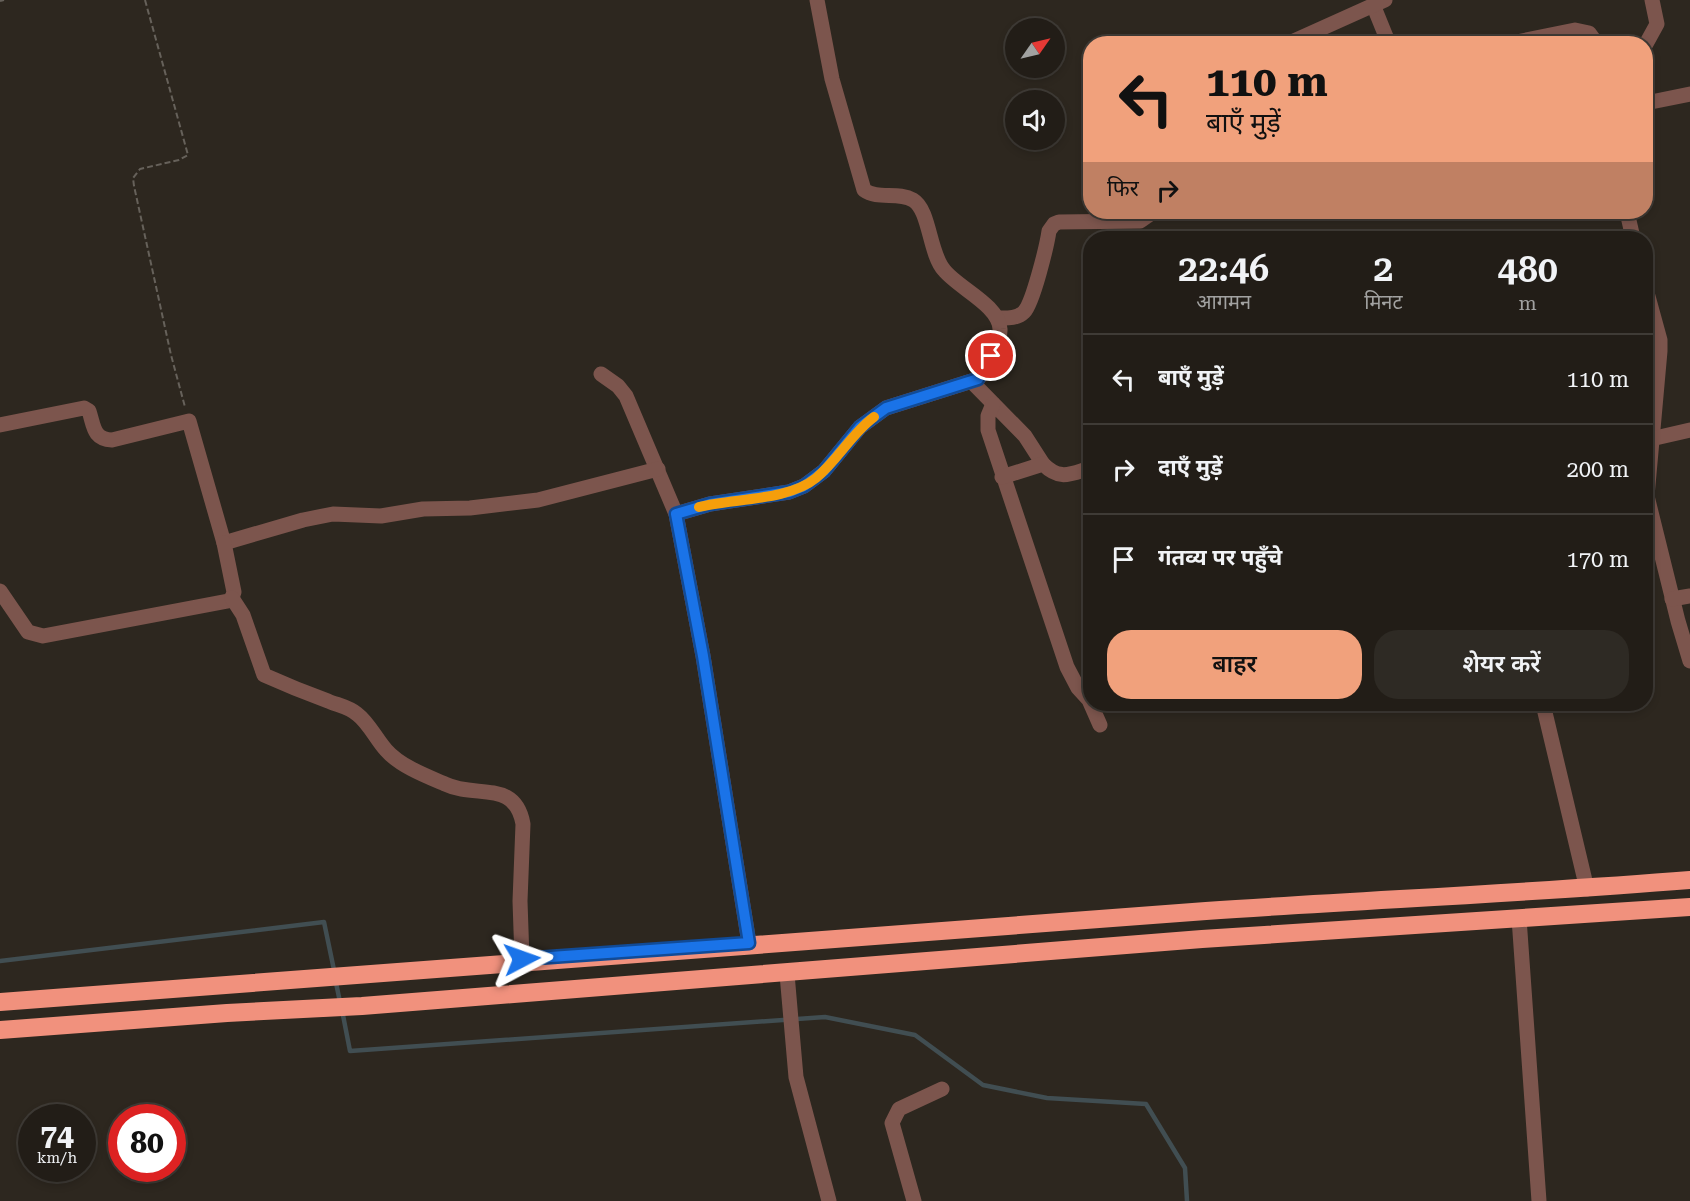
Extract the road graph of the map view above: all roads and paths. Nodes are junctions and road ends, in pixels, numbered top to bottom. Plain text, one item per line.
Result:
1 (145, 0) edge
2 (817, 0) edge
3 (1652, 0) edge
4 (1379, 3) edge
5 (1305, 36) edge
6 (1387, 36) edge
7 (1546, 36) edge
8 (1591, 36) edge
9 (1651, 36) edge
10 (1690, 94) edge
11 (1653, 102) edge
12 (1143, 219) edge
13 (997, 318) junction
14 (1653, 333) edge
15 (601, 374) dead end
16 (972, 382) junction
17 (993, 404) junction
18 (1653, 419) edge
19 (189, 421) junction
20 (0, 425) edge
21 (1690, 430) edge
22 (1653, 439) edge
23 (1043, 464) junction
24 (658, 469) junction
25 (1083, 470) edge
26 (1002, 477) junction
27 (676, 514) junction
28 (224, 543) junction
29 (1653, 549) edge
30 (0, 591) edge
31 (1690, 596) edge
32 (232, 598) junction
33 (1672, 599) junction
34 (1690, 661) edge
35 (1083, 688) edge
36 (1095, 711) edge
37 (1545, 711) edge
38 (1100, 725) dead end
39 (1690, 880) edge
40 (1587, 889) junction
41 (1690, 907) edge
42 (1519, 918) junction
43 (749, 943) junction
44 (522, 959) junction
45 (787, 974) junction
46 (0, 1002) edge
47 (0, 1030) edge
48 (942, 1089) dead end
49 (829, 1201) edge
50 (914, 1201) edge
51 (1539, 1201) edge

1 - 19 path
2 - 13 street
3 - 9 street
4 - 5 street
4 - 6 street
7 - 8 street
10 - 11 street
12 - 13 street
13 - 16 street
14 - 18 street
15 - 24 street
16 - 17 street
16 - 27 street
17 - 23 street
17 - 26 street
19 - 20 street
19 - 28 street
21 - 22 street
23 - 25 street
23 - 26 street
24 - 27 street
24 - 28 street
26 - 35 street
27 - 43 street
28 - 32 street
29 - 33 street
30 - 32 street
31 - 33 street
32 - 44 street
33 - 34 street
36 - 38 street
37 - 40 street
39 - 40 highway
40 - 43 highway
41 - 42 highway
42 - 45 highway
42 - 51 street
43 - 44 highway
44 - 46 highway
45 - 47 highway
45 - 49 street
48 - 50 street

